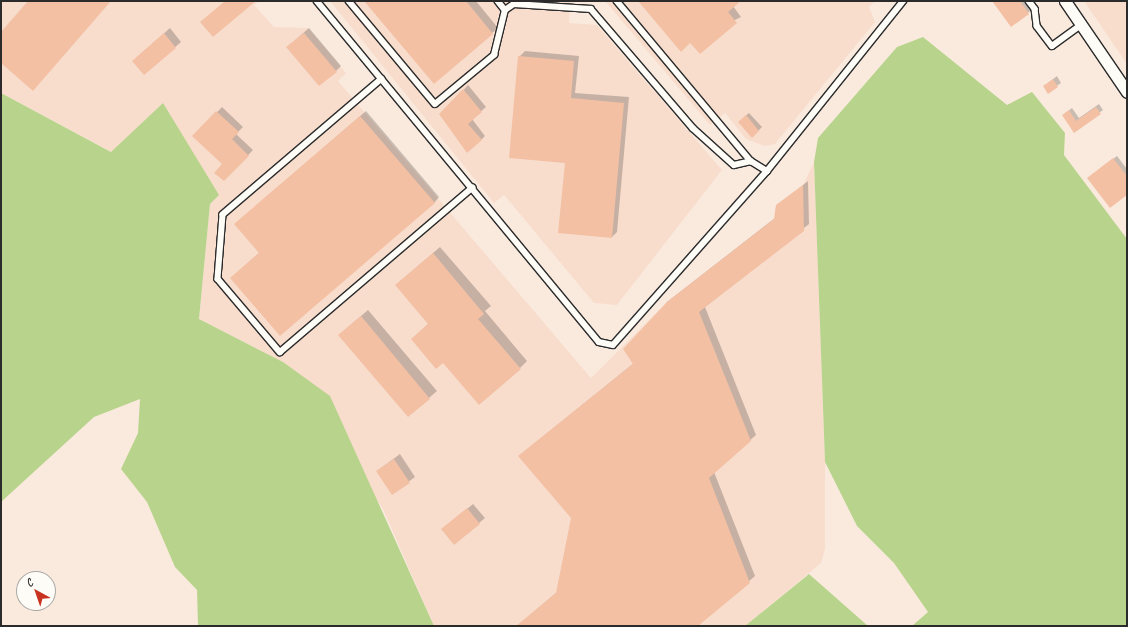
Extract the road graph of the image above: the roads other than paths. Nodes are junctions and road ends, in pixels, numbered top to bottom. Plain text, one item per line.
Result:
1 (317, 1) edge
2 (349, 1) edge
3 (498, 1) edge
4 (616, 1) edge
5 (903, 1) edge
6 (1029, 1) edge
7 (1065, 1) edge
8 (505, 10) junction
9 (1081, 25) junction
10 (382, 79) junction
11 (1127, 92) edge
12 (751, 160) junction
13 (766, 171) junction
14 (472, 188) junction

1 - 10 lane
2 - 8 lane
3 - 8 lane
4 - 12 lane
5 - 13 lane
6 - 9 lane
7 - 9 street
8 - 12 lane
9 - 11 street
10 - 14 lane
10 - 14 lane
12 - 13 lane
13 - 14 lane

